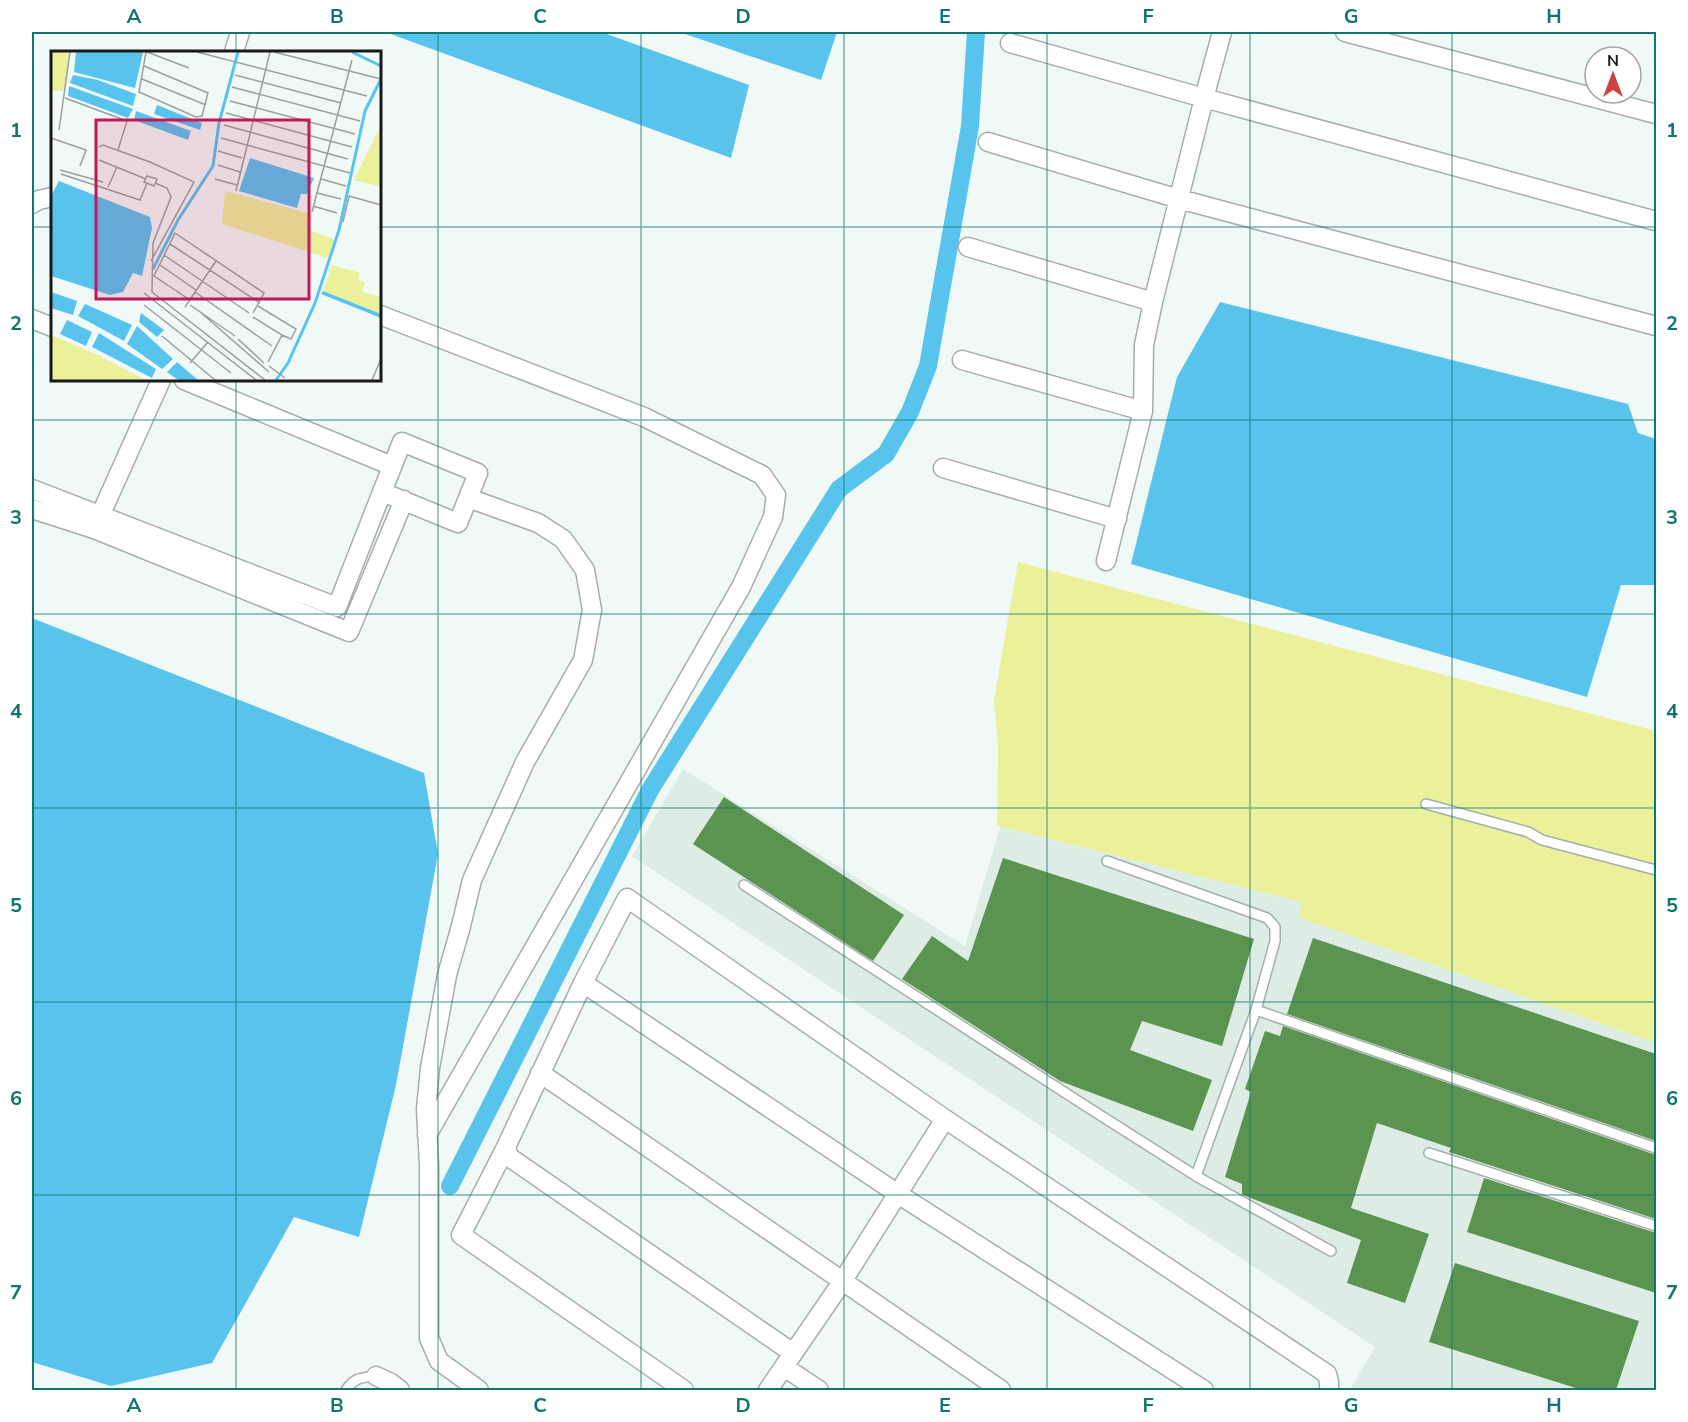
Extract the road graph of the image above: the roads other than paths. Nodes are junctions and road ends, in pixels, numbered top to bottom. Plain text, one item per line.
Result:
1 (240, 32) edge
2 (1222, 32) edge
3 (1345, 32) edge
4 (1010, 43) dead end
5 (234, 51) edge
6 (1204, 98) junction
7 (1656, 114) edge
8 (988, 141) dead end
9 (51, 197) edge
10 (1179, 199) junction
11 (32, 204) edge
12 (1656, 220) edge
13 (968, 247) dead end
14 (1153, 302) junction
15 (381, 315) edge
16 (32, 319) edge
17 (1656, 326) edge
18 (51, 327) edge
19 (962, 360) dead end
20 (161, 381) edge
21 (186, 381) edge
22 (1143, 411) junction
23 (392, 466) junction
24 (943, 468) dead end
25 (32, 489) edge
26 (382, 492) junction
27 (468, 498) junction
28 (404, 500) junction
29 (32, 509) edge
30 (1117, 519) junction
31 (97, 522) junction
32 (1106, 561) dead end
33 (326, 603) junction
34 (317, 619) junction
35 (1426, 804) dead end
36 (1107, 861) dead end
37 (1656, 870) edge
38 (744, 885) dead end
39 (583, 983) junction
40 (1256, 1010) junction
41 (540, 1073) junction
42 (945, 1119) junction
43 (427, 1135) junction
44 (507, 1147) junction
45 (1656, 1148) edge
46 (1428, 1153) dead end
47 (1196, 1176) junction
48 (898, 1194) junction
49 (1656, 1226) edge
50 (1331, 1251) dead end
51 (842, 1282) junction
52 (789, 1360) junction
53 (376, 1376) joint
54 (346, 1390) edge
55 (400, 1390) edge
56 (479, 1390) edge
57 (684, 1390) edge
58 (768, 1390) edge
59 (819, 1390) edge
60 (1001, 1390) edge
61 (1204, 1390) edge
62 (1329, 1390) edge

1 - 5 street
2 - 6 street
3 - 7 street
4 - 6 street
6 - 10 street
6 - 12 street
8 - 10 street
9 - 11 street
10 - 14 street
10 - 17 street
13 - 14 street
14 - 22 street
15 - 43 street
16 - 18 street
19 - 22 street
20 - 31 street
21 - 23 street
22 - 30 street
23 - 26 street
23 - 27 street
24 - 30 street
25 - 31 street
26 - 28 street
26 - 33 street
27 - 28 street
27 - 43 street
28 - 34 street
29 - 31 street
30 - 32 street
31 - 33 street
31 - 34 street
33 - 34 street
35 - 37 lane
36 - 40 lane
38 - 47 lane
39 - 41 street
39 - 42 street
39 - 48 street
40 - 45 lane
40 - 47 lane
41 - 44 street
41 - 51 street
42 - 48 street
42 - 62 street
43 - 56 street
44 - 52 street
44 - 57 street
46 - 49 lane
47 - 50 lane
48 - 51 street
48 - 61 street
51 - 52 street
51 - 60 street
52 - 58 street
52 - 59 street
53 - 54 lane
53 - 55 street

